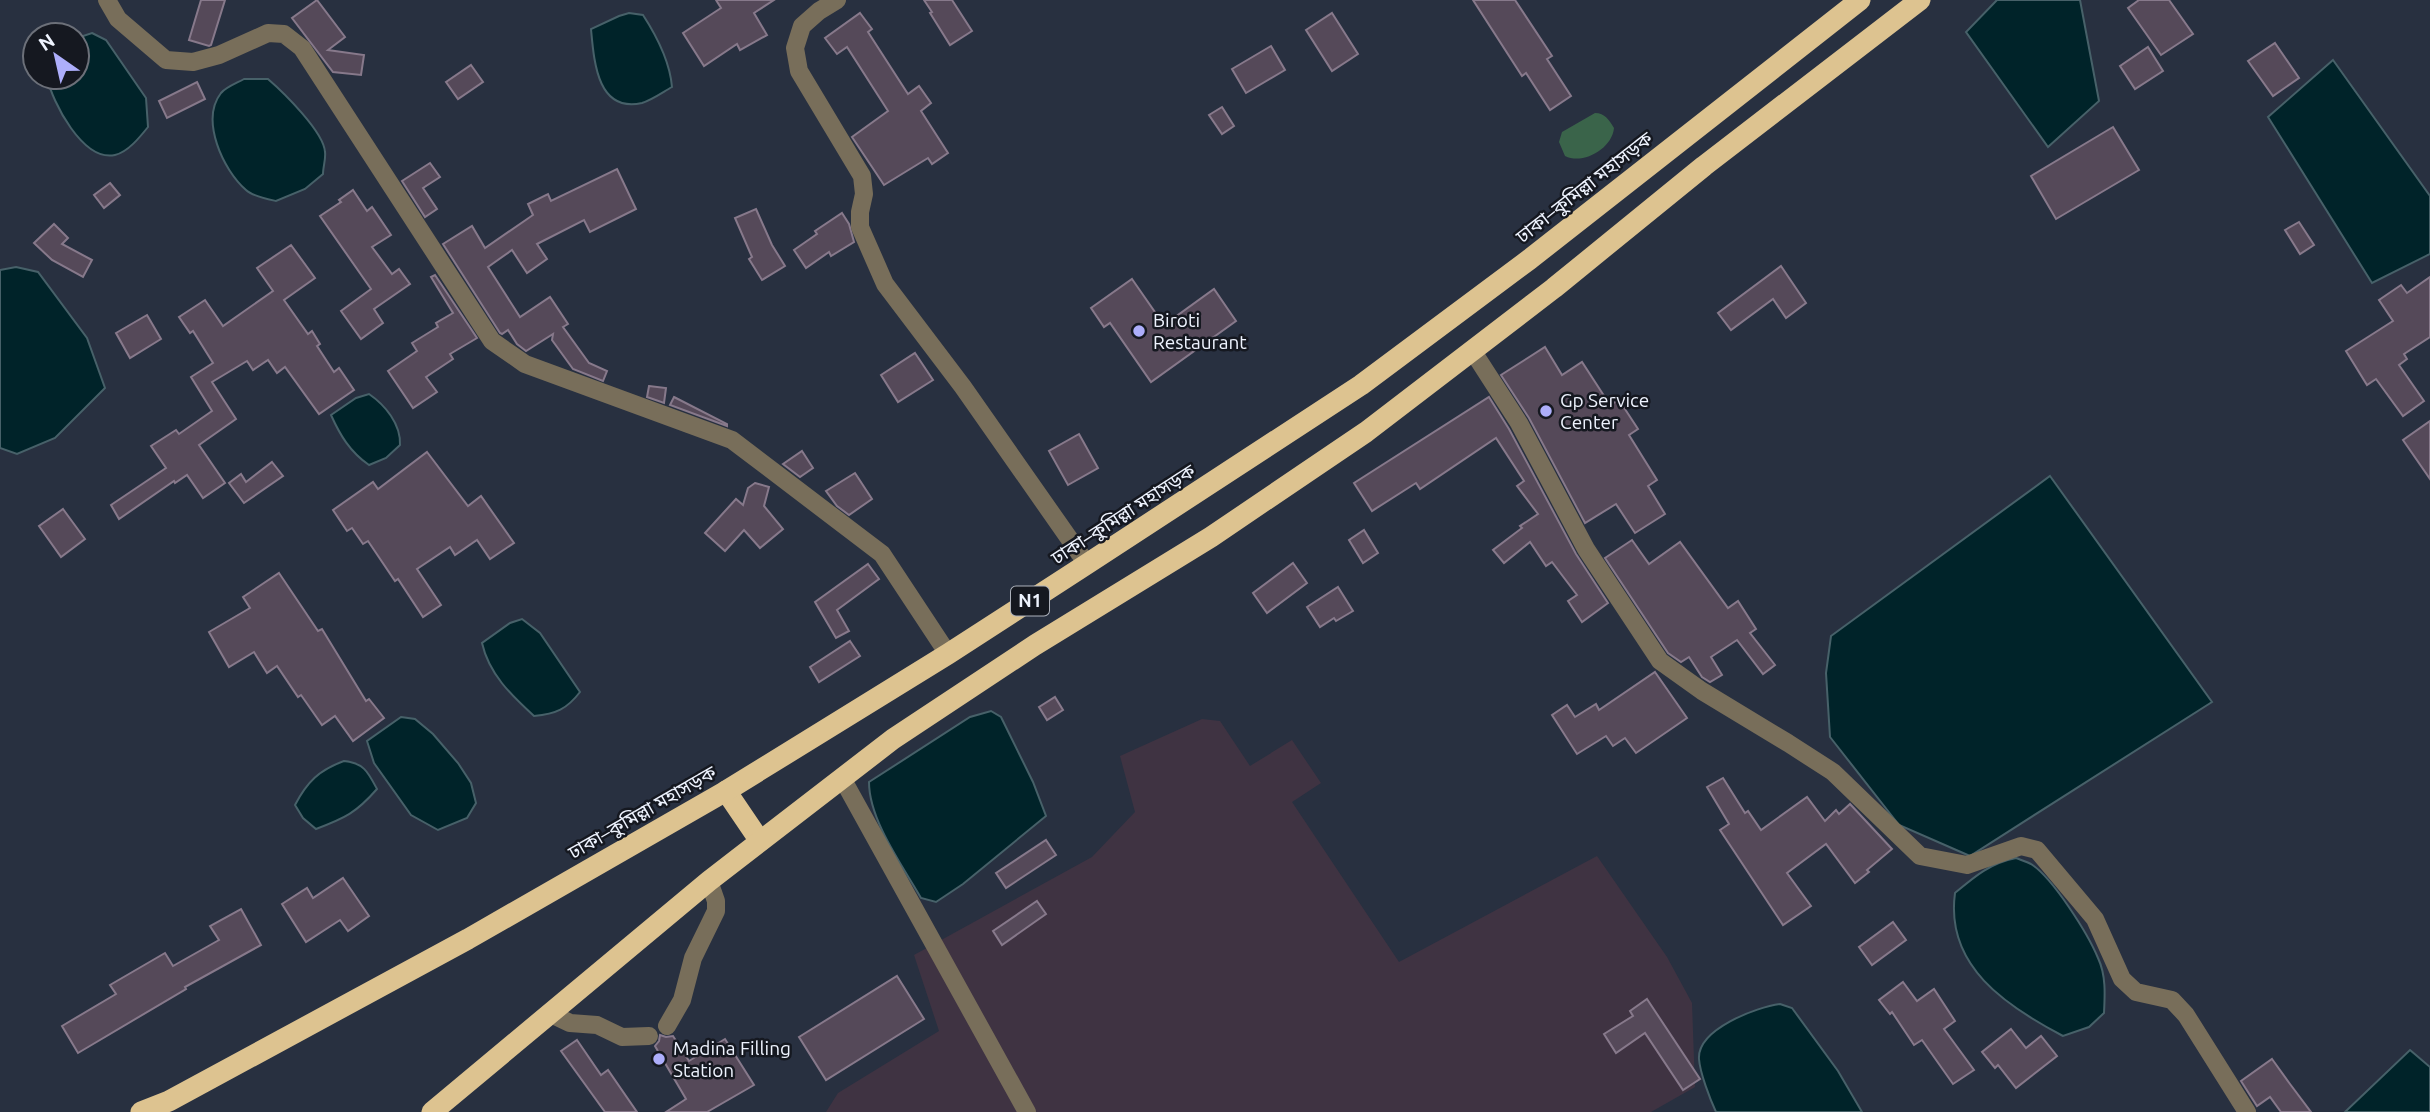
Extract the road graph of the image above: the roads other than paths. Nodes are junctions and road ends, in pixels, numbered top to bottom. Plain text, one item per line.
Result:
1 (107, 0) edge
2 (837, 0) edge
3 (1860, 0) edge
4 (1920, 0) edge
5 (1682, 140) junction
6 (1704, 166) junction
7 (1472, 350) junction
8 (1087, 564) junction
9 (948, 654) junction
10 (842, 778) junction
11 (726, 791) junction
12 (760, 841) junction
13 (709, 881) junction
14 (550, 1013) junction
15 (667, 1026) dead end
16 (649, 1036) dead end
17 (141, 1112) edge
18 (432, 1112) edge
19 (1027, 1112) edge
20 (2247, 1112) edge

1 - 9 street
2 - 8 street
3 - 5 highway, ঢাকা–কুমিল্লা মহাসড়ক / N1
4 - 6 highway, N1
5 - 6 highway
5 - 8 highway, ঢাকা–কুমিল্লা মহাসড়ক / N1
6 - 7 highway, N1
7 - 10 highway, N1
7 - 20 street
8 - 9 highway, ঢাকা–কুমিল্লা মহাসড়ক / N1
9 - 11 highway, ঢাকা–কুমিল্লা মহাসড়ক / N1
10 - 12 highway, N1
10 - 19 street
11 - 12 highway
11 - 17 highway, ঢাকা–কুমিল্লা মহাসড়ক / N1
12 - 13 highway, N1
13 - 14 highway, N1
13 - 15 street
14 - 16 street
14 - 18 highway, N1

